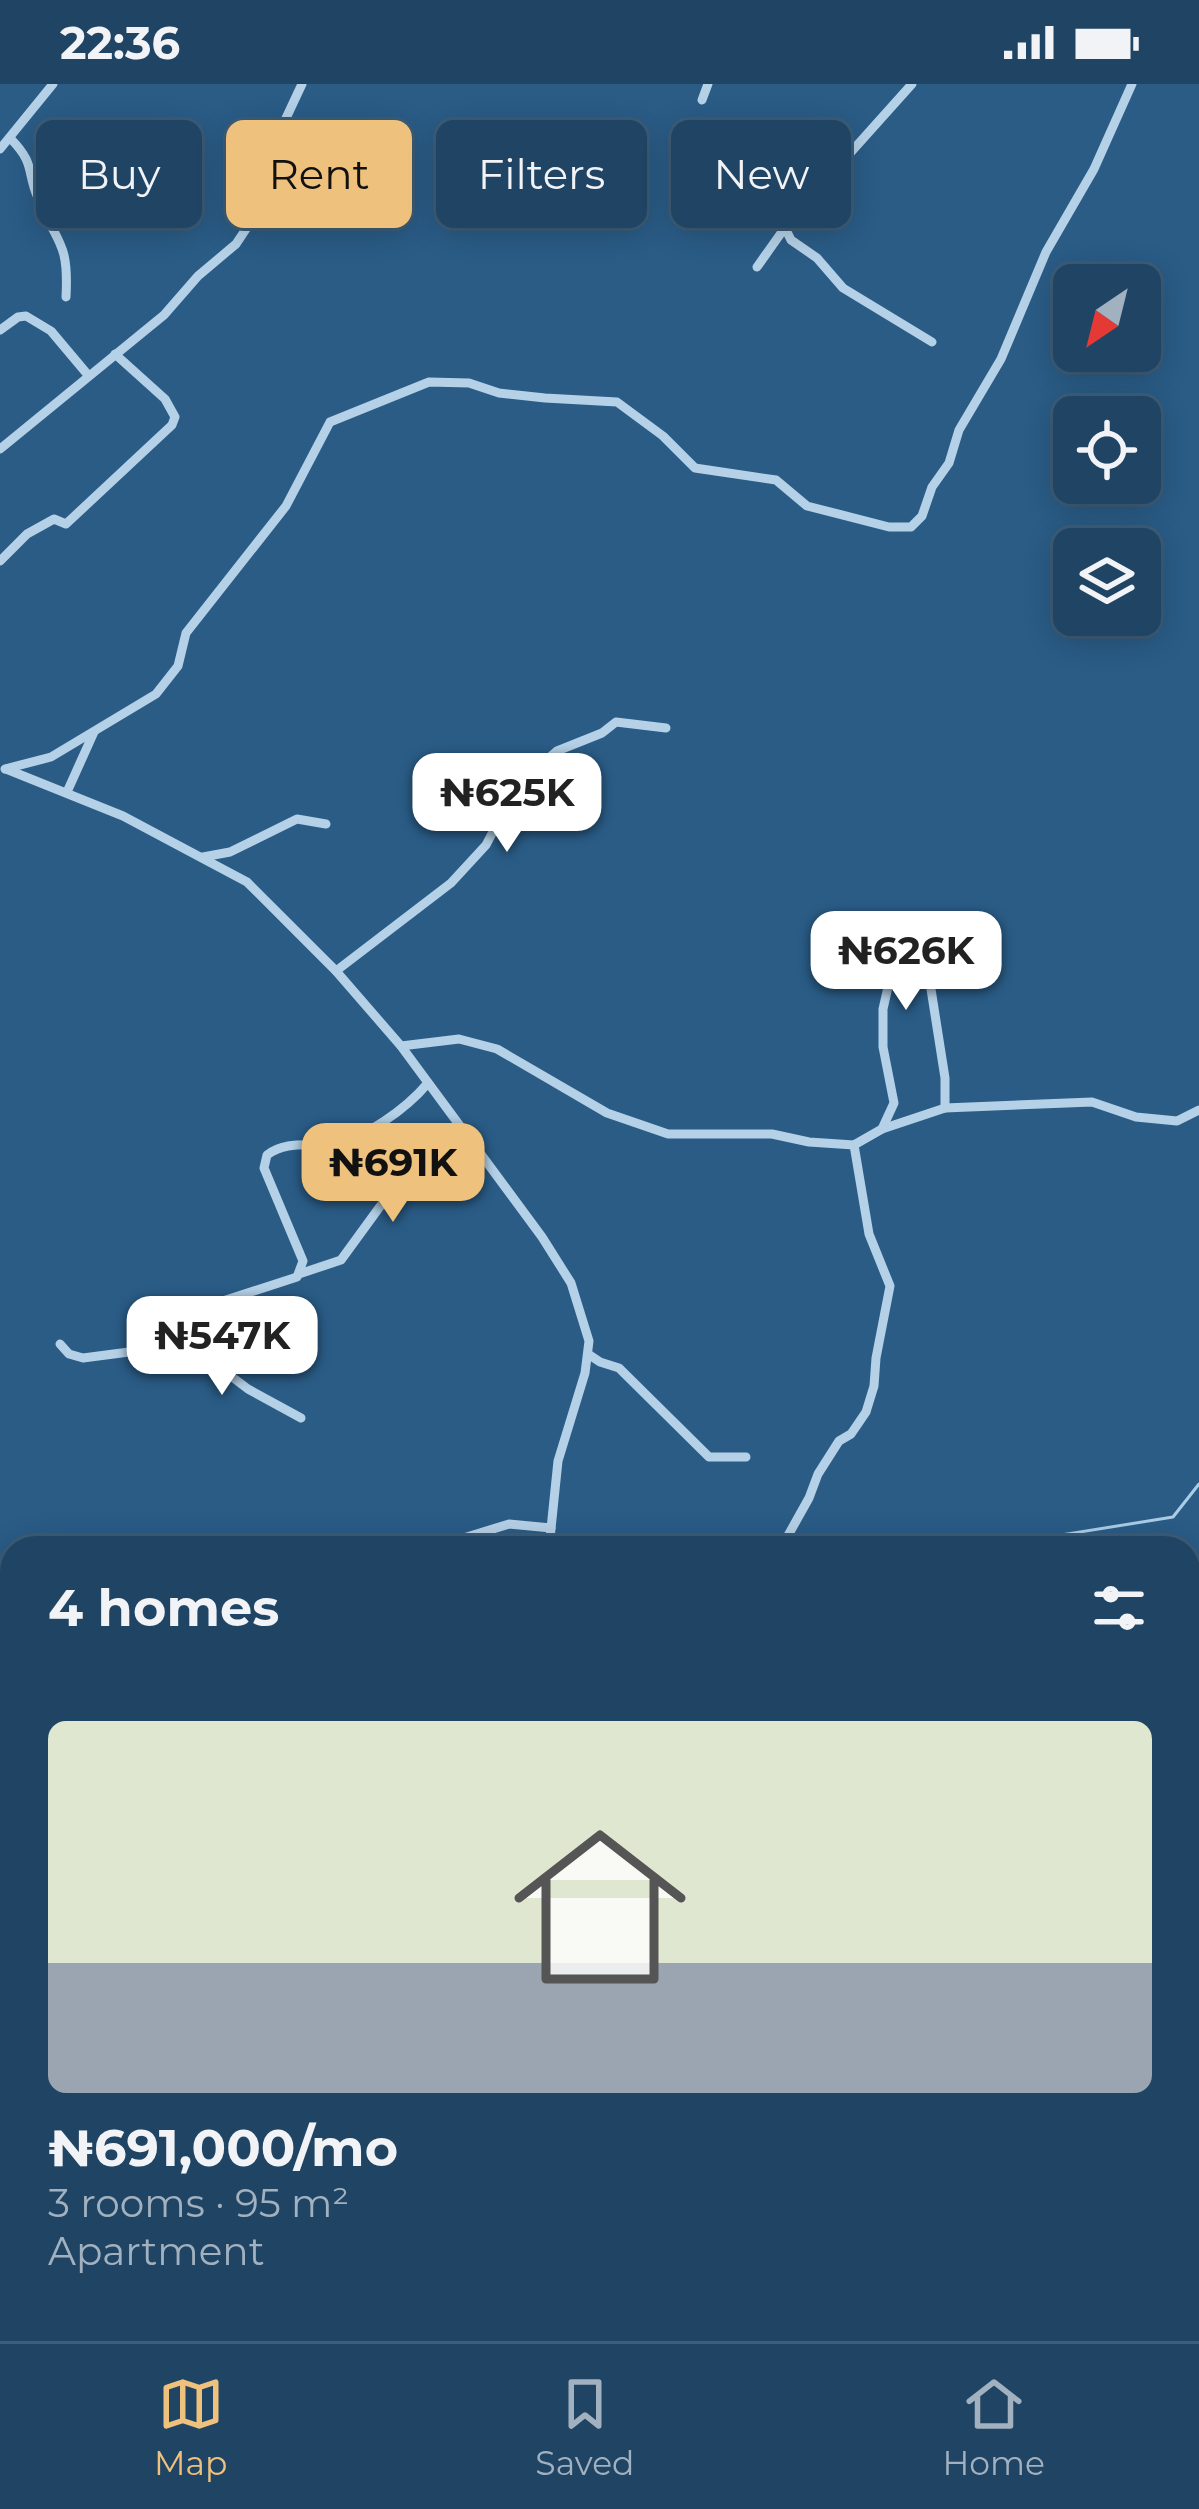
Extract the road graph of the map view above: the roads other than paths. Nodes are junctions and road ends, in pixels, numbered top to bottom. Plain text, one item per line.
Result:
1 (53, 84) edge
2 (302, 84) edge
3 (708, 84) edge
4 (912, 84) edge
5 (1132, 84) edge
6 (702, 100) dead end
7 (11, 139) junction
8 (0, 149) edge
9 (851, 153) edge
10 (785, 228) joint
11 (757, 267) dead end
12 (66, 297) dead end
13 (0, 330) edge
14 (932, 342) dead end
15 (115, 354) junction
16 (88, 375) junction
17 (0, 449) edge
18 (0, 561) edge
19 (98, 728) junction
20 (665, 728) dead end
21 (2, 768) edge
22 (67, 792) junction
23 (326, 824) dead end
24 (203, 857) junction
25 (336, 970) junction
26 (401, 1046) junction
27 (428, 1083) junction
28 (945, 1108) junction
29 (1199, 1110) edge
30 (882, 1129) junction
31 (854, 1145) junction
32 (475, 1146) junction
33 (299, 1274) junction
34 (60, 1344) dead end
35 (152, 1349) junction
36 (588, 1354) junction
37 (301, 1418) dead end
38 (746, 1457) dead end
39 (551, 1528) junction
40 (470, 1536) edge
41 (550, 1536) edge
42 (788, 1536) edge

1 - 7 street
2 - 15 street
3 - 6 street
4 - 9 street
5 - 19 street
7 - 8 street
7 - 12 street
10 - 11 street
10 - 14 street
13 - 16 street
15 - 16 street
15 - 18 street
16 - 17 street
19 - 21 street
19 - 22 street
20 - 25 street
21 - 22 street
22 - 24 street
23 - 24 street
24 - 25 street
25 - 26 street
26 - 27 street
26 - 31 street
27 - 32 street
27 - 33 street
28 - 29 street
28 - 30 street
28 - 30 street
30 - 31 street
31 - 42 street
32 - 33 street
32 - 36 street
33 - 35 street
34 - 35 street
35 - 37 street
36 - 38 street
36 - 39 street
39 - 40 street
39 - 41 street

